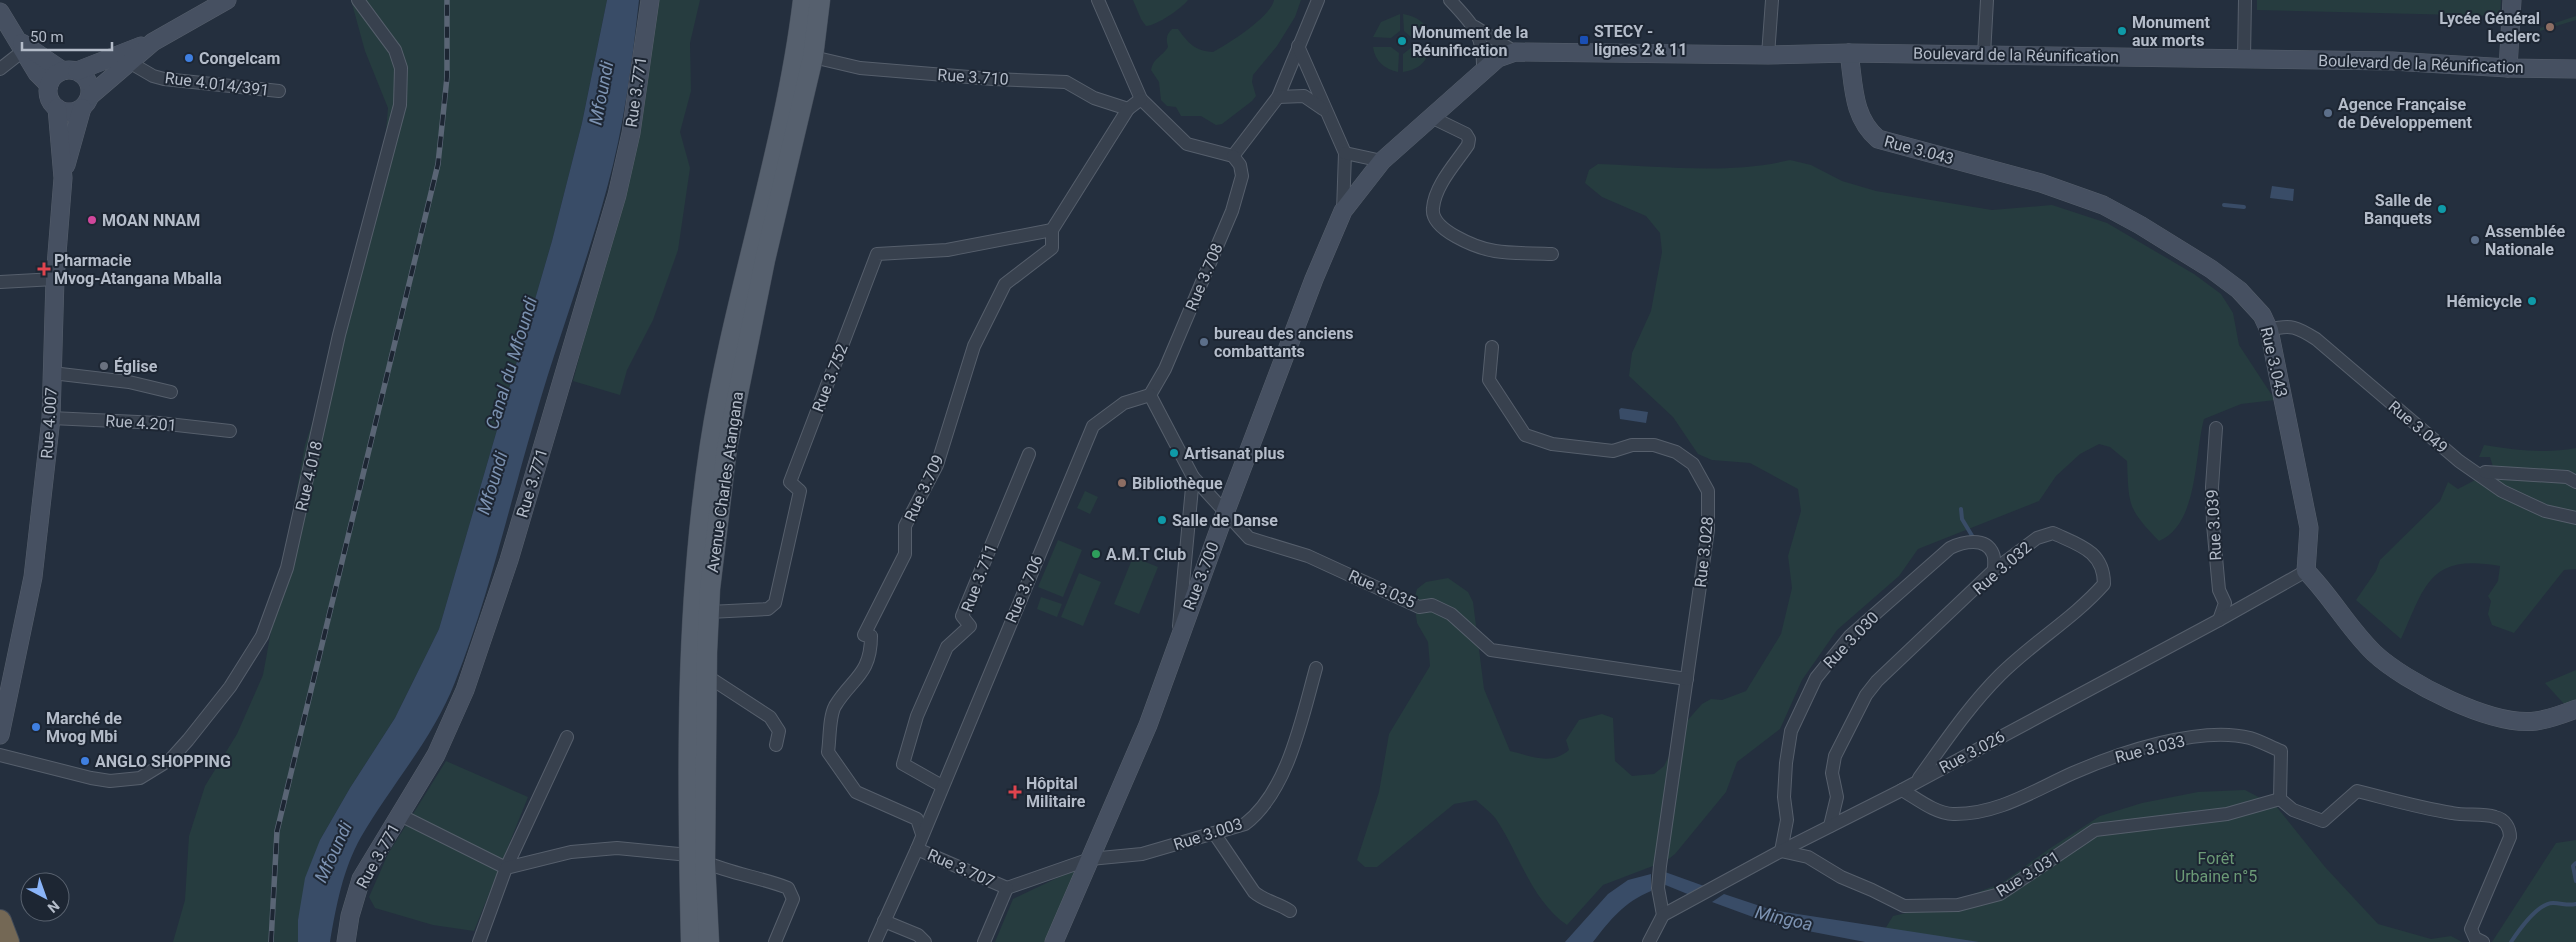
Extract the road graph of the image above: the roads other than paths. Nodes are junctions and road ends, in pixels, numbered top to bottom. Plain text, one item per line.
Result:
1 (227, 0) edge
2 (358, 0) edge
3 (650, 0) edge
4 (803, 0) edge
5 (820, 0) edge
6 (1098, 0) edge
7 (1318, 0) edge
8 (1450, 0) edge
9 (1772, 0) edge
10 (1987, 0) edge
11 (2246, 0) edge
12 (2512, 0) edge
13 (0, 12) edge
14 (1475, 27) junction
15 (153, 42) junction
16 (20, 46) junction
17 (1298, 46) junction
18 (1515, 52) junction
19 (1849, 53) junction
20 (1768, 55) junction
21 (1984, 55) junction
22 (813, 57) junction
23 (2244, 58) junction
24 (129, 62) junction
25 (2508, 68) junction
26 (2576, 68) edge
27 (0, 69) edge
28 (1483, 69) junction
29 (70, 71) junction
30 (49, 85) junction
31 (279, 91) dead end
32 (1278, 97) junction
33 (1141, 99) junction
34 (86, 102) junction
35 (57, 108) junction
36 (1128, 109) junction
37 (1326, 111) junction
38 (1431, 117) junction
39 (1345, 153) junction
40 (1233, 156) junction
41 (1382, 161) junction
42 (63, 178) junction
43 (1343, 211) junction
44 (1052, 230) junction
45 (1552, 254) dead end
46 (55, 278) junction
47 (0, 282) edge
48 (2269, 330) junction
49 (1492, 347) dead end
50 (52, 373) junction
51 (171, 392) dead end
52 (1150, 395) junction
53 (51, 418) junction
54 (2216, 428) dead end
55 (230, 431) dead end
56 (1029, 454) dead end
57 (2485, 472) dead end
58 (1193, 477) junction
59 (2576, 482) edge
60 (1225, 513) junction
61 (2576, 518) edge
62 (1994, 570) junction
63 (2306, 571) junction
64 (709, 612) junction
65 (2219, 620) junction
66 (1178, 639) junction
67 (1316, 668) dead end
68 (706, 676) junction
69 (1687, 678) junction
70 (2576, 709) edge
71 (0, 735) edge
72 (567, 737) dead end
73 (776, 745) dead end
74 (0, 755) edge
75 (1916, 782) junction
76 (942, 786) junction
77 (1902, 790) junction
78 (2280, 799) junction
79 (400, 815) junction
80 (1830, 826) junction
81 (1214, 833) junction
82 (922, 834) junction
83 (917, 849) junction
84 (1781, 851) junction
85 (697, 858) junction
86 (1090, 859) junction
87 (506, 868) junction
88 (1007, 888) junction
89 (1290, 911) dead end
90 (1663, 915) junction
91 (0, 921) edge
92 (884, 921) junction
93 (8, 942) edge
94 (346, 942) edge
95 (479, 942) edge
96 (691, 942) edge
97 (709, 942) edge
98 (775, 942) edge
99 (875, 942) edge
100 (925, 942) edge
101 (984, 942) edge
102 (1054, 942) edge
103 (1648, 942) edge
104 (2484, 942) edge

1 - 15 main road
2 - 74 street, Rue 4.018
3 - 79 main road, Rue 3.771
4 - 85 main road, Avenue Charles Atangana
5 - 22 main road, Avenue Charles Atangana
6 - 33 street
7 - 17 street
8 - 14 street
9 - 20 street
10 - 21 street
11 - 23 street
12 - 25 main road
13 - 16 main road
14 - 18 street
14 - 28 street
15 - 24 main road
15 - 29 main road
16 - 27 street
16 - 29 main road
16 - 30 main road
17 - 32 street
17 - 37 street
18 - 20 main road, Boulevard de la Réunification
18 - 28 main road, Rue 3.700
19 - 20 main road, Boulevard de la Réunification
19 - 21 main road, Boulevard de la Réunification
19 - 48 main road, Rue 3.043
21 - 23 main road, Boulevard de la Réunification
22 - 36 street, Rue 3.710
22 - 64 main road, Avenue Charles Atangana
23 - 25 main road, Boulevard de la Réunification
24 - 31 street, Rue 4.014/391
24 - 34 main road
25 - 26 main road, Boulevard de la Réunification
28 - 38 main road, Rue 3.700
29 - 30 main road
29 - 34 main road
30 - 35 main road
32 - 37 street
32 - 40 street
33 - 36 street, Rue 3.709
33 - 40 street
34 - 35 main road
34 - 42 main road
35 - 42 main road, Rue 4.007
36 - 44 street, Rue 3.709
37 - 39 street
38 - 41 main road, Rue 3.700
38 - 45 street
39 - 41 street
39 - 43 street
40 - 52 street, Rue 3.708
41 - 43 main road, Rue 3.700
42 - 46 main road, Rue 4.007
43 - 60 main road, Rue 3.700
44 - 64 street, Rue 3.752
44 - 82 street, Rue 3.709
46 - 47 street
46 - 50 main road, Rue 4.007
48 - 61 street, Rue 3.049
48 - 63 main road, Rue 3.043
49 - 69 street, Rue 3.028
50 - 51 street
50 - 53 main road, Rue 4.007
52 - 58 street
52 - 76 street, Rue 3.706
53 - 55 street, Rue 4.201
53 - 71 main road, Rue 4.007
54 - 65 street, Rue 3.039
56 - 76 street, Rue 3.711
57 - 59 street
58 - 60 street
58 - 66 street
60 - 66 main road, Rue 3.700
60 - 69 street, Rue 3.035
62 - 75 street, Rue 3.032
62 - 80 street, Rue 3.032
62 - 84 street, Rue 3.030
63 - 65 street, Rue 3.026
63 - 70 main road
64 - 68 main road, Avenue Charles Atangana
65 - 75 street, Rue 3.026
66 - 86 main road, Rue 3.700
67 - 81 street, Rue 3.003
68 - 73 street
68 - 85 main road, Avenue Charles Atangana
69 - 90 street, Rue 3.028
72 - 87 street
75 - 77 street, Rue 3.026
76 - 82 street, Rue 3.706
77 - 78 street, Rue 3.033
77 - 80 street, Rue 3.026
78 - 84 street, Rue 3.031
78 - 104 street
79 - 87 street
79 - 94 main road, Rue 3.771
80 - 84 street, Rue 3.026
81 - 86 street, Rue 3.003
81 - 89 street
82 - 83 street, Rue 3.706
83 - 88 street, Rue 3.707
83 - 92 street, Rue 3.706
84 - 90 street, Rue 3.026
85 - 87 street
85 - 96 main road, Avenue Charles Atangana
85 - 97 main road, Avenue Charles Atangana
85 - 98 street
86 - 88 street, Rue 3.707
86 - 102 main road, Rue 3.700
87 - 95 street
88 - 101 street
90 - 103 street
91 - 93 highway
92 - 99 street, Rue 3.706
92 - 100 street

